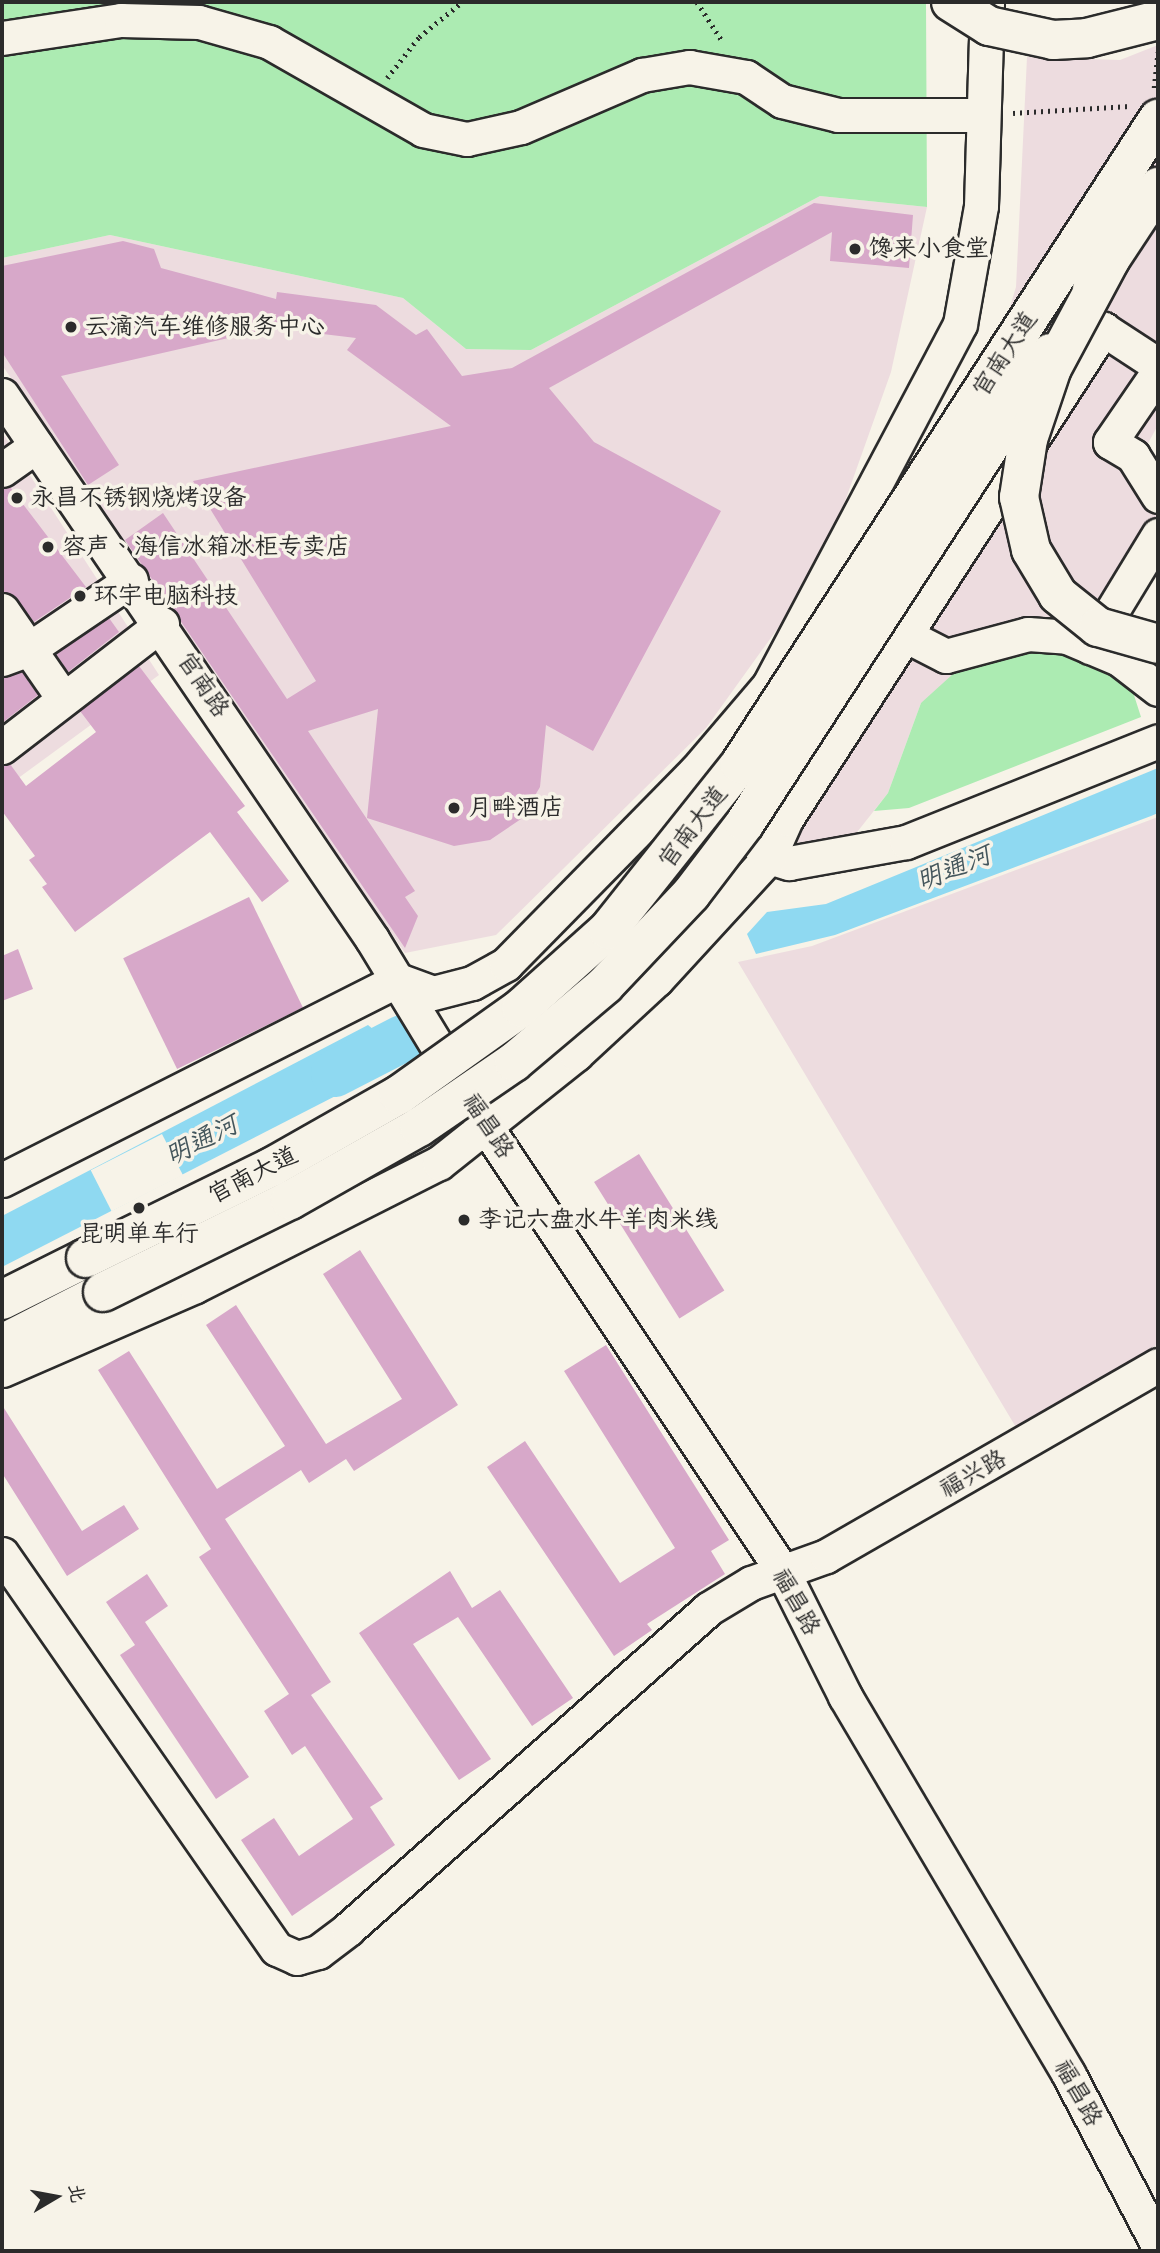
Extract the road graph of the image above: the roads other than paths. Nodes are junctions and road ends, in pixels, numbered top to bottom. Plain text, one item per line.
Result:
1 (951, 2) edge
2 (988, 2) edge
3 (1158, 20) edge
4 (2, 38) edge
5 (1149, 112) edge
6 (981, 115) junction
7 (1158, 187) edge
8 (1111, 258) junction
9 (1158, 366) edge
10 (1158, 372) edge
11 (2, 395) edge
12 (36, 446) junction
13 (2, 470) edge
14 (1158, 496) edge
15 (1158, 535) edge
16 (131, 580) junction
17 (2, 610) edge
18 (162, 624) junction
19 (905, 635) junction
20 (1158, 644) edge
21 (1090, 647) junction
22 (15, 654) edge
23 (1158, 689) edge
24 (63, 698) junction
25 (1158, 741) edge
26 (2, 747) edge
27 (695, 772) junction
28 (769, 857) junction
29 (398, 980) junction
30 (487, 1128) junction
31 (2, 1181) edge
32 (2, 1300) edge
33 (2, 1344) edge
34 (1158, 1365) edge
35 (2, 1370) edge
36 (2, 1554) edge
37 (783, 1572) junction
38 (1158, 2245) edge

1 - 3 main road, bridge
2 - 6 street
4 - 6 street
5 - 32 main road, 官南大道, bridge
6 - 27 street
7 - 8 main road, 官南大道, bridge
8 - 20 main road, bridge
8 - 33 main road, 官南大道, bridge
9 - 19 street
10 - 14 street
11 - 12 street, 官南路
12 - 13 street
12 - 16 street, 官南路
15 - 21 street
16 - 18 street, 官南路
16 - 22 street
17 - 22 street
18 - 24 street
18 - 29 street, 官南路
19 - 21 street
19 - 28 street
21 - 23 street
22 - 24 street
24 - 26 street
25 - 28 street
27 - 28 street
27 - 29 street
28 - 30 street
29 - 30 street, 福昌路
29 - 31 street
30 - 35 street
30 - 37 street, 福昌路
34 - 37 street, 福兴路
36 - 37 street, 福兴路
37 - 38 street, 福昌路

